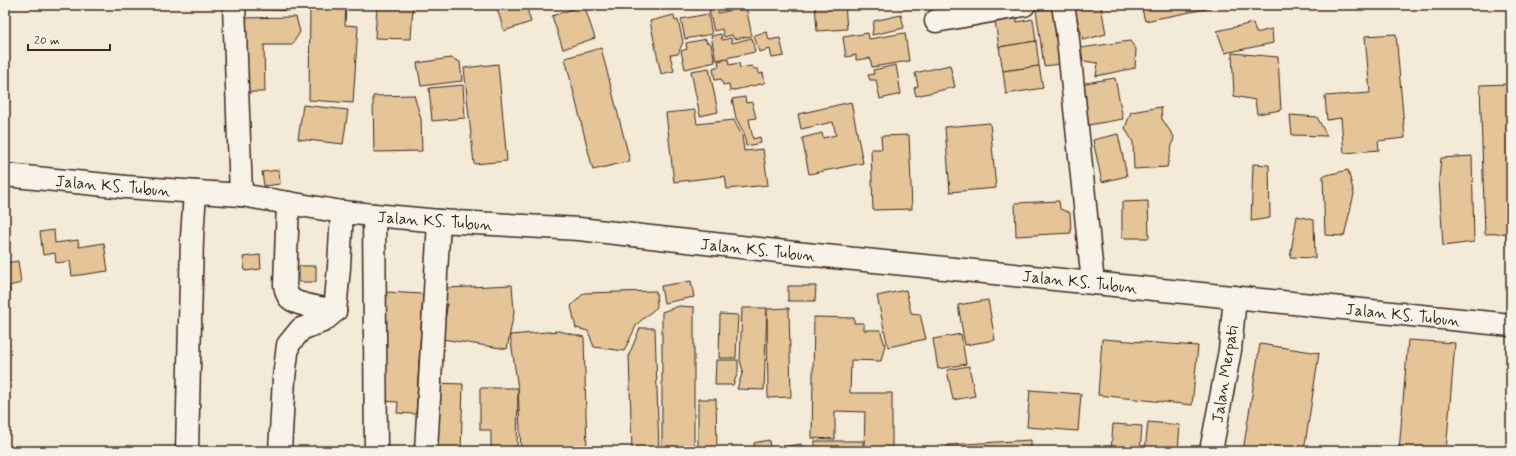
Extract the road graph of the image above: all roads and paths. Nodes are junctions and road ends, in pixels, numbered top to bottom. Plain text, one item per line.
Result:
1 (234, 5) edge
2 (1024, 5) edge
3 (1062, 5) edge
4 (936, 21) dead end
5 (5, 175) edge
6 (195, 192) junction
7 (242, 195) junction
8 (288, 203) junction
9 (342, 212) junction
10 (374, 215) junction
11 (439, 221) junction
12 (1092, 283) junction
13 (1235, 296) junction
14 (335, 311) junction
15 (1511, 325) edge
16 (187, 451) edge
17 (280, 451) edge
18 (376, 451) edge
19 (426, 451) edge
20 (1211, 451) edge

1 - 7 main road
2 - 4 main road
3 - 12 main road
5 - 6 main road, Jalan KS. Tubun
6 - 7 main road, Jalan KS. Tubun
6 - 16 main road
7 - 8 main road, Jalan KS. Tubun
8 - 9 main road, Jalan KS. Tubun
8 - 14 main road
9 - 10 main road, Jalan KS. Tubun
9 - 14 main road
10 - 11 main road, Jalan KS. Tubun
10 - 18 main road
11 - 12 main road, Jalan KS. Tubun
11 - 19 main road
12 - 13 main road, Jalan KS. Tubun
13 - 15 main road, Jalan KS. Tubun
13 - 20 main road, Jalan Merpati
14 - 17 main road

